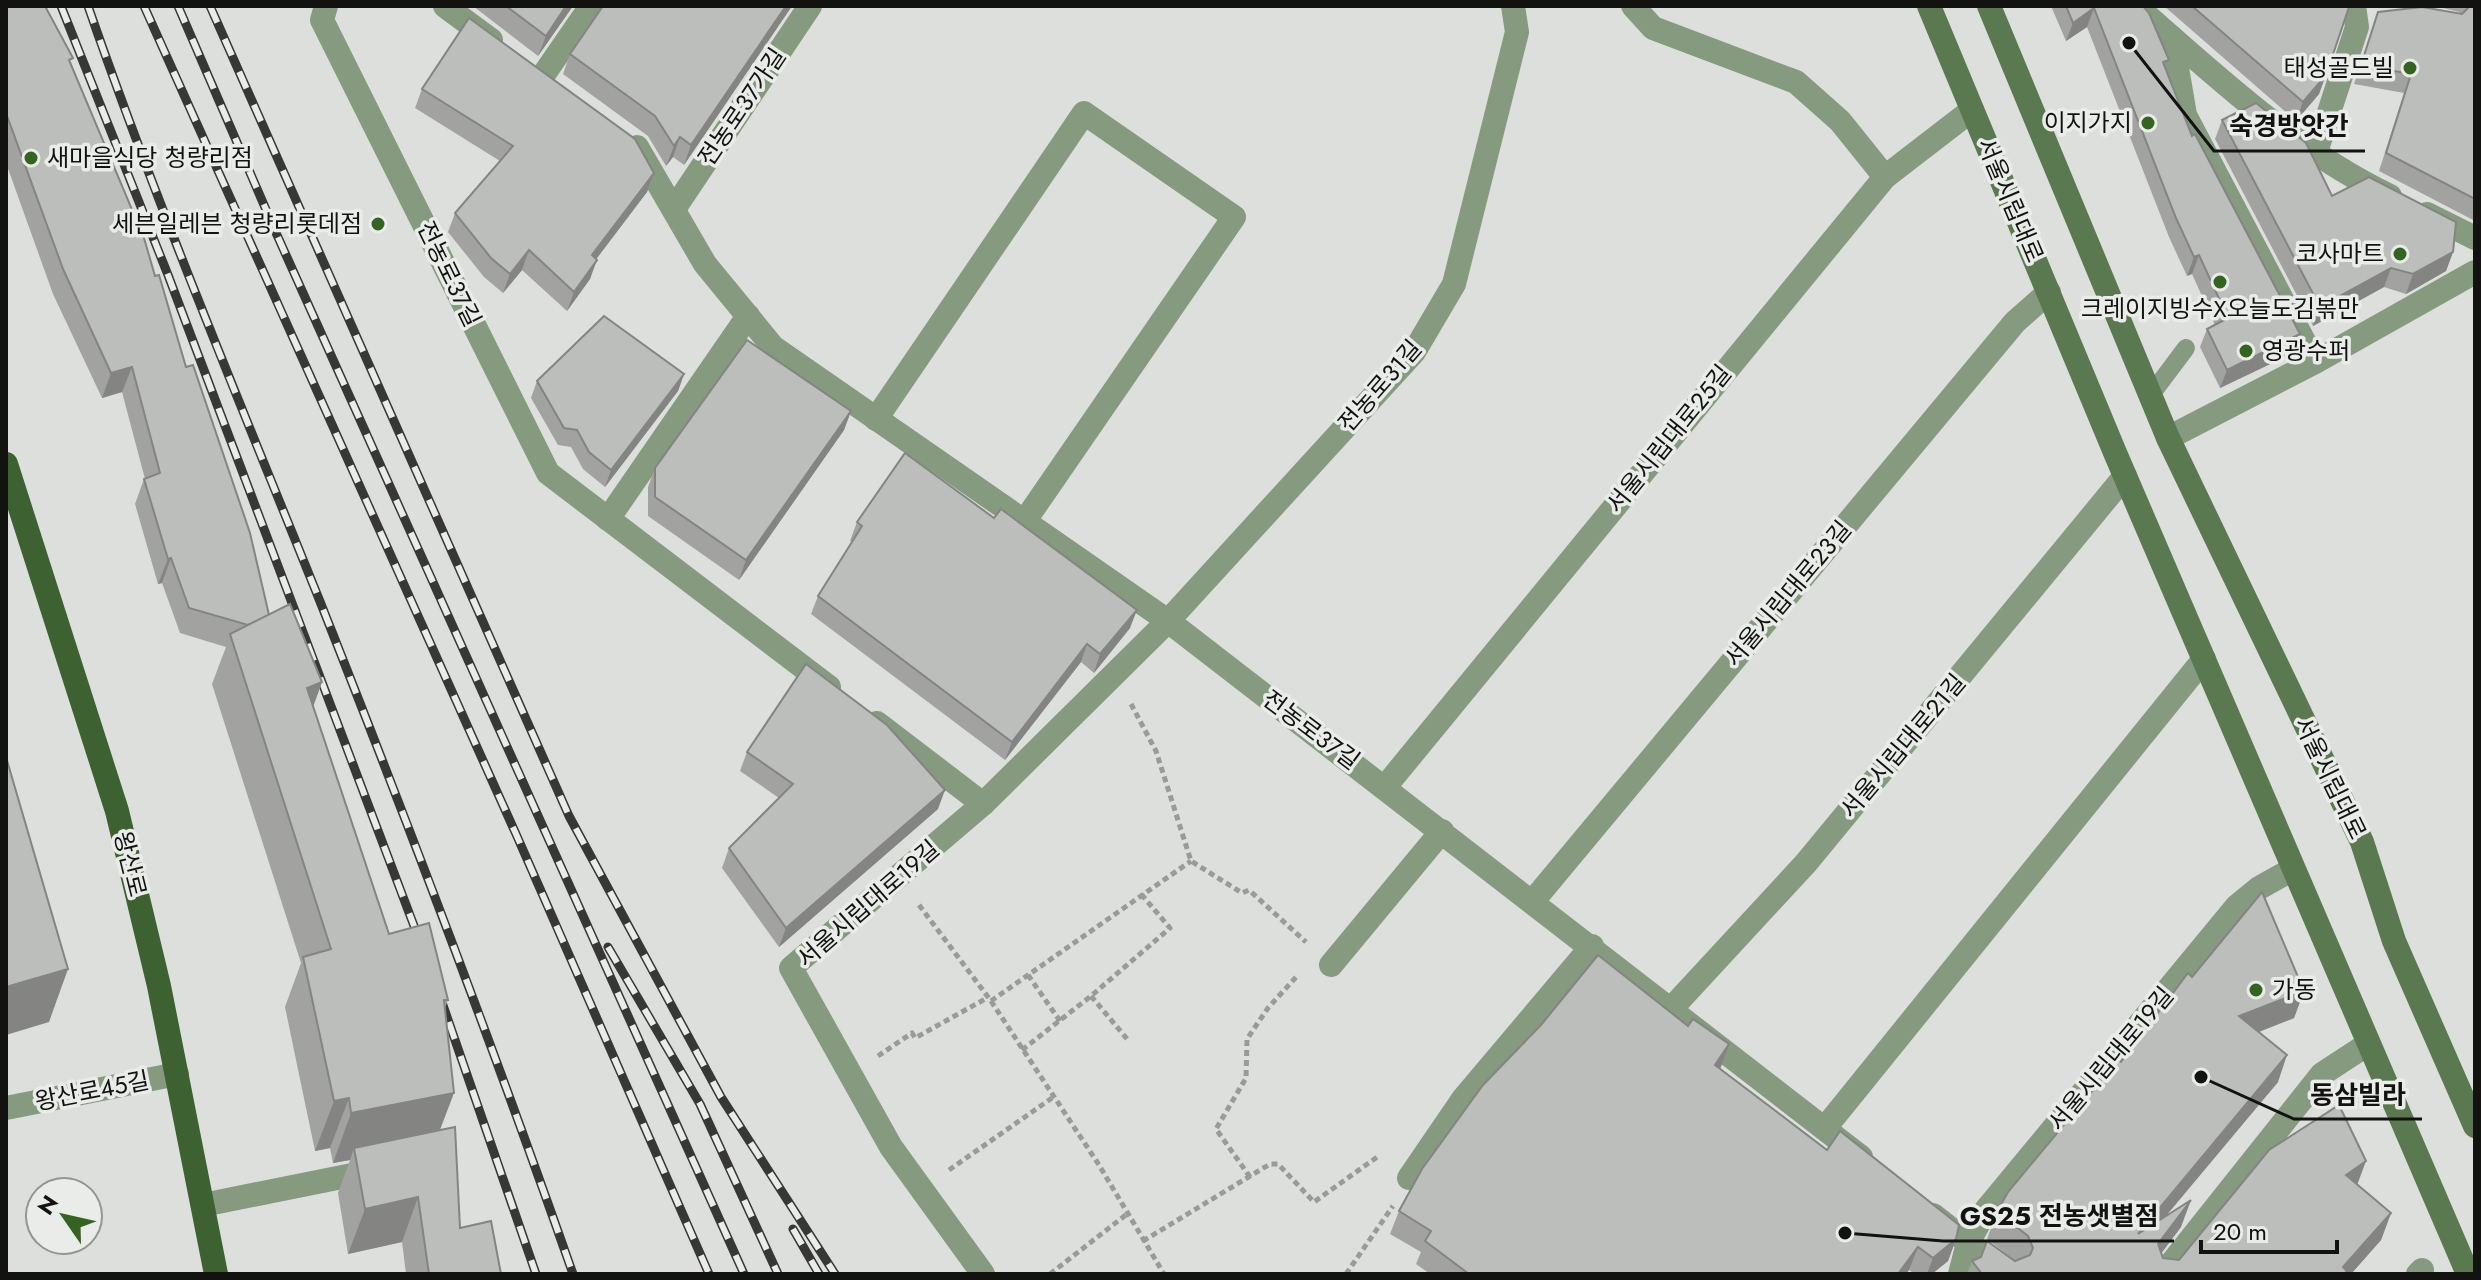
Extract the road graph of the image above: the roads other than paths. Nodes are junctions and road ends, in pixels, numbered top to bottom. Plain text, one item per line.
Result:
1 (326, 6) edge
2 (445, 6) edge
3 (591, 6) edge
4 (810, 6) edge
5 (1513, 6) edge
6 (1633, 6) edge
7 (1929, 6) edge
8 (1989, 6) edge
9 (2136, 6) edge
10 (2361, 15) edge
11 (2172, 38) junction
12 (542, 77) junction
13 (566, 95) edge
14 (1972, 110) junction
15 (615, 131) edge
16 (2315, 155) junction
17 (1885, 177) junction
18 (674, 209) junction
19 (2475, 238) edge
20 (2475, 272) edge
21 (2049, 292) junction
22 (748, 316) junction
23 (2186, 348) dead end
24 (2315, 362) junction
25 (2150, 396) junction
26 (876, 419) junction
27 (2168, 438) junction
28 (6, 464) edge
29 (2125, 476) junction
30 (608, 519) junction
31 (1024, 522) junction
32 (1168, 621) junction
33 (2204, 659) junction
34 (1385, 787) junction
35 (983, 804) junction
36 (1442, 831) junction
37 (2293, 869) junction
38 (1533, 901) junction
39 (1592, 946) junction
40 (1319, 965) road end
41 (1671, 1009) junction
42 (2368, 1044) junction
43 (177, 1074) junction
44 (6, 1108) edge
45 (2475, 1126) edge
46 (1825, 1128) junction
47 (407, 1164) edge
48 (1885, 1176) edge
49 (1409, 1178) road end
50 (203, 1205) junction
51 (1920, 1205) edge
52 (1968, 1243) junction
53 (216, 1274) edge
54 (983, 1274) edge
55 (1960, 1274) edge
56 (2008, 1274) edge
57 (2163, 1274) edge
58 (2468, 1274) edge

1 - 30 street, 전농로37길
2 - 12 street
3 - 12 street
4 - 18 street, 전농로37가길
5 - 32 street, 전농로31길
6 - 17 street
7 - 14 main road, 서울시립대로
8 - 25 main road, 서울시립대로
9 - 11 street
10 - 16 street
11 - 16 street
11 - 24 street
12 - 13 street
14 - 17 street, 서울시립대로25길
14 - 21 main road, 서울시립대로
15 - 18 street, 전농로37길
16 - 19 street
17 - 34 street, 서울시립대로25길
18 - 22 street, 전농로37길
20 - 24 street
21 - 29 main road, 서울시립대로
21 - 38 street, 서울시립대로23길
22 - 26 street, 전농로37길
22 - 30 street
23 - 25 lane
24 - 27 street
25 - 27 main road, 서울시립대로
26 - 31 street, 전농로37길
26 - 31 street
27 - 45 main road, 서울시립대로
28 - 43 main road, 왕산로
29 - 33 main road, 서울시립대로
29 - 41 street, 서울시립대로21길
30 - 35 street, 전농로37길
31 - 32 street, 전농로37길
32 - 34 street, 전농로37길
32 - 35 street, 서울시립대로19길
33 - 37 main road, 서울시립대로
33 - 46 street
34 - 36 street, 전농로37길
35 - 54 street, 서울시립대로19길
36 - 38 street, 전농로37길
36 - 40 street
37 - 42 main road, 서울시립대로
37 - 52 street, 서울시립대로19길
38 - 39 street, 전농로37길
39 - 41 street, 전농로37길
39 - 49 street
41 - 46 street, 전농로37길
42 - 57 street
42 - 58 main road, 서울시립대로
43 - 44 street, 왕산로45길
43 - 50 main road, 왕산로
46 - 48 street, 전농로37길
47 - 50 street
50 - 53 main road, 왕산로
51 - 52 street
52 - 55 street, 서울시립대로19길
52 - 56 street

